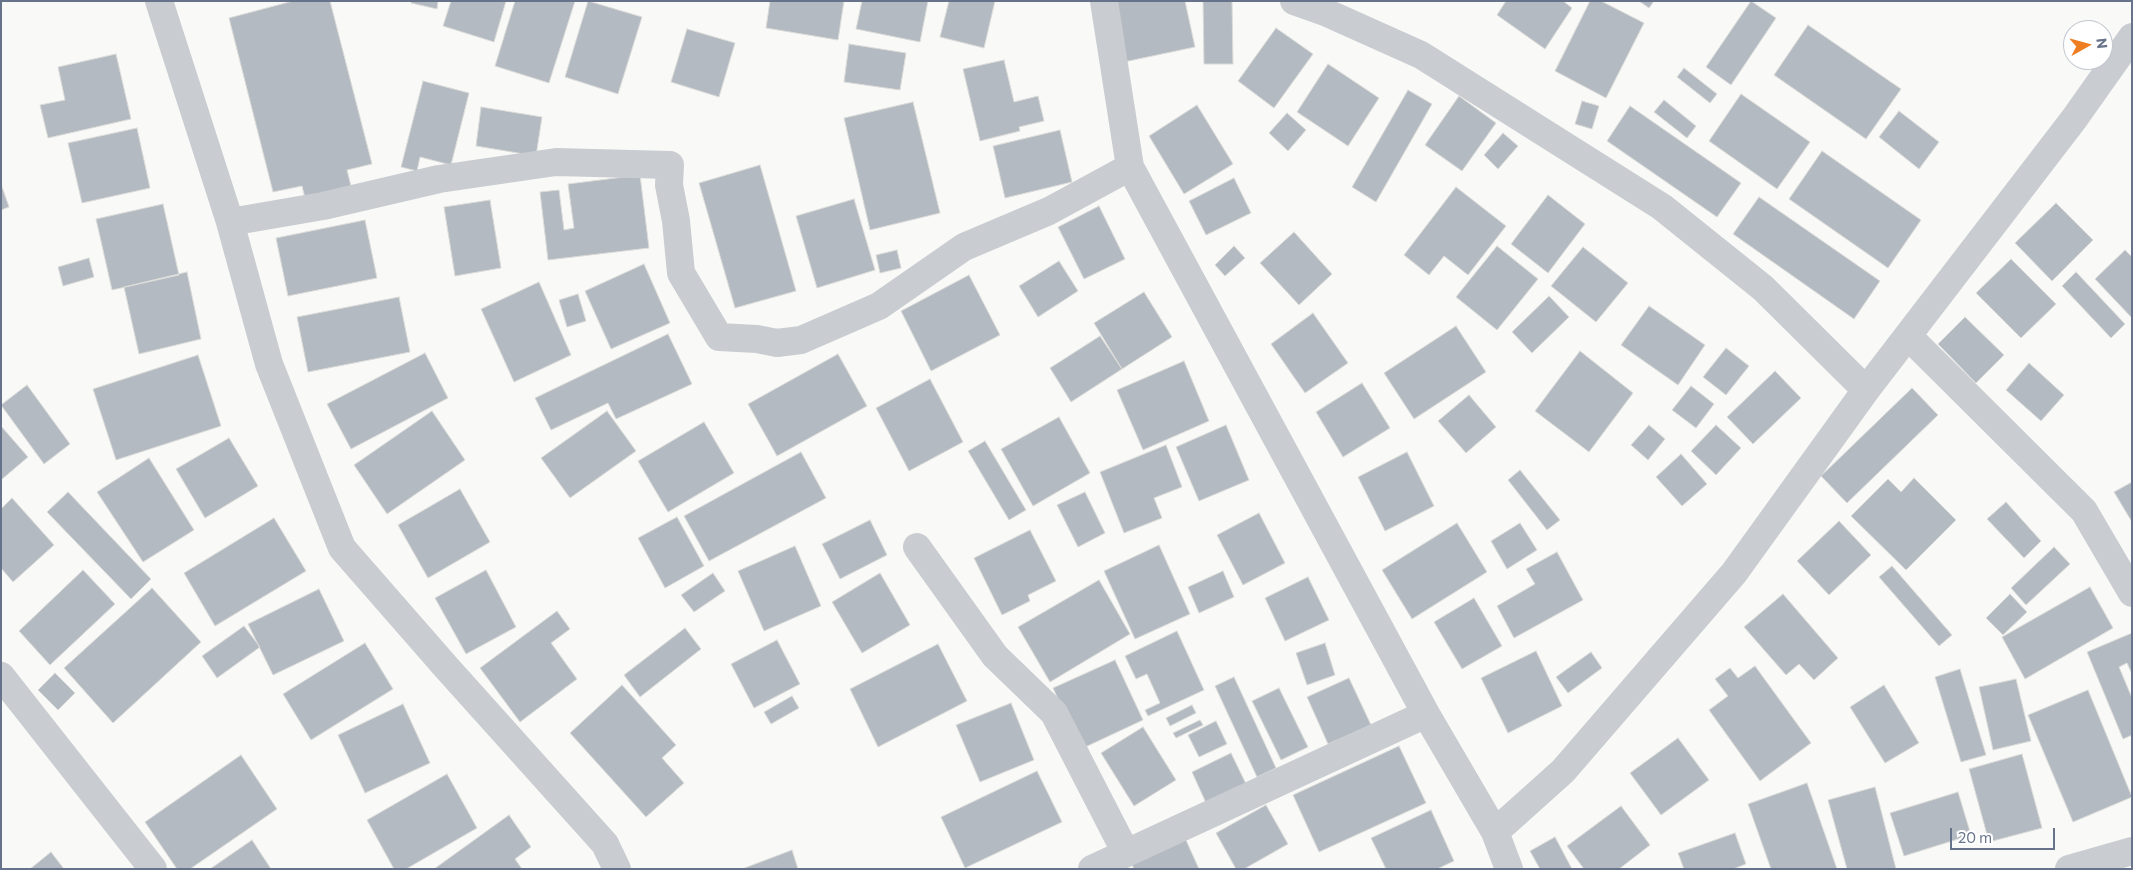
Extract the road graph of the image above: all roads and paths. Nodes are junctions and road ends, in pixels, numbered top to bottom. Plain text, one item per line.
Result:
1 (160, 1) edge
2 (1104, 1) edge
3 (1294, 1) edge
4 (2132, 37) edge
5 (1130, 167) junction
6 (230, 222) junction
7 (1909, 337) junction
8 (1866, 390) junction
9 (918, 547) dead end
10 (2132, 593) edge
11 (1, 676) edge
12 (1426, 714) junction
13 (1495, 832) junction
14 (2132, 850) edge
15 (1126, 852) junction
16 (153, 869) edge
17 (617, 869) edge
18 (1092, 869) edge
19 (1509, 869) edge
20 (2069, 869) edge

1 - 6 street
2 - 5 street
3 - 8 street
4 - 7 street
5 - 6 street
5 - 12 street
6 - 17 street
7 - 8 street
7 - 10 street
8 - 13 street
9 - 15 street
11 - 16 street
12 - 13 street
12 - 15 street
13 - 19 street
14 - 20 street
15 - 18 street

